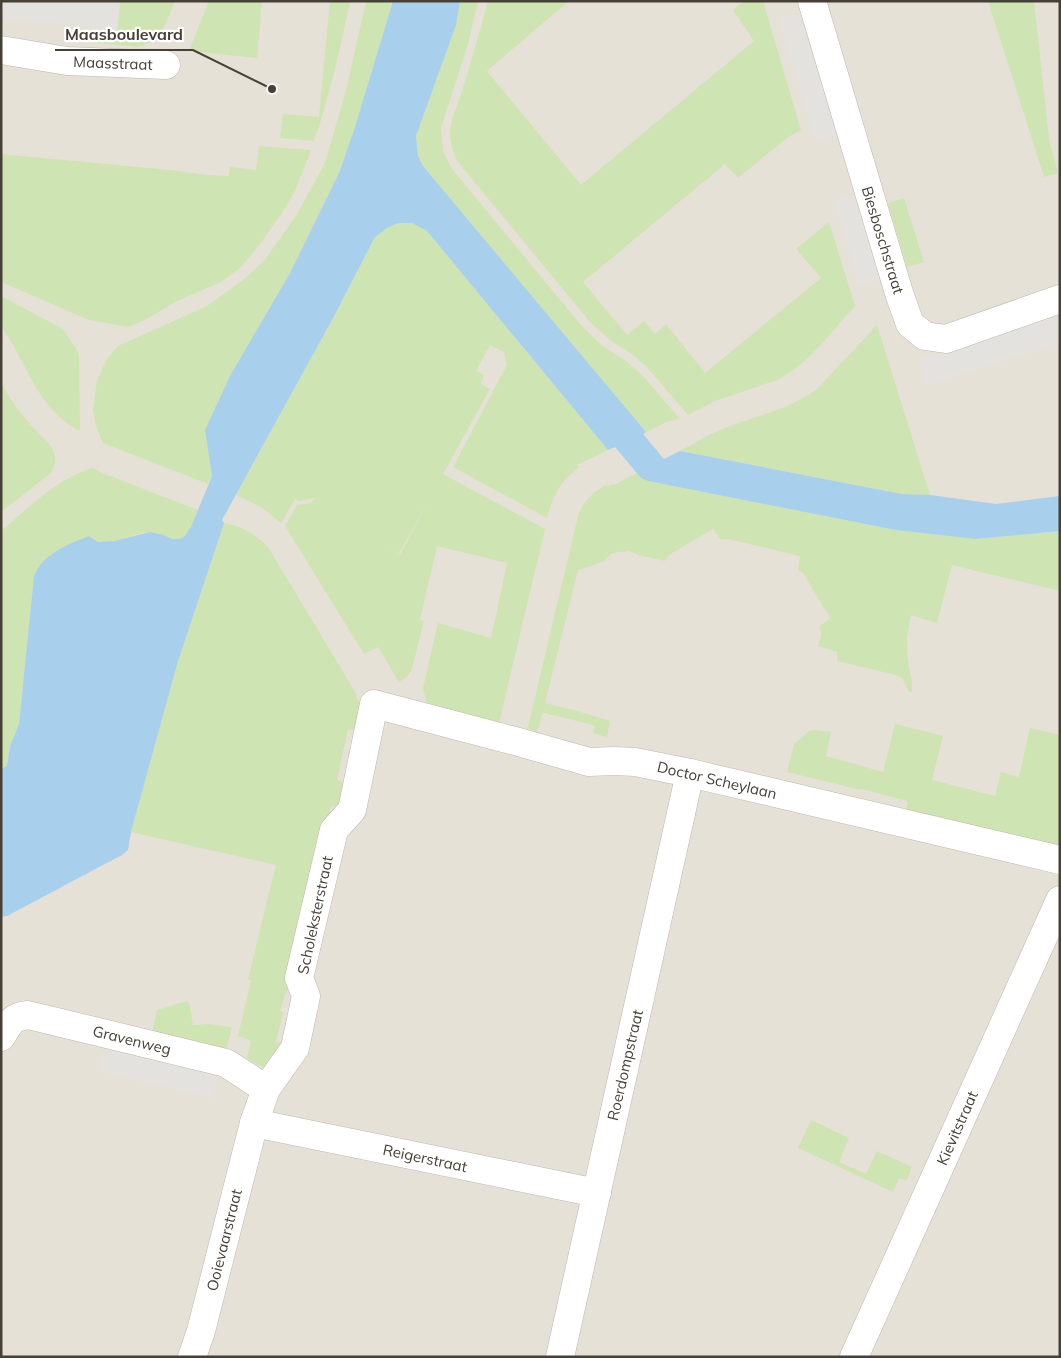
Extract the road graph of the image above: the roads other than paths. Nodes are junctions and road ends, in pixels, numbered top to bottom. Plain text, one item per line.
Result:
1 (812, 1) edge
2 (1, 50) edge
3 (166, 65) dead end
4 (1060, 299) edge
5 (374, 704) joint
6 (690, 774) junction
7 (1060, 860) edge
8 (1060, 900) edge
9 (1, 1036) edge
10 (266, 1089) junction
11 (254, 1122) junction
12 (597, 1193) junction
13 (192, 1357) edge
14 (560, 1357) edge
15 (854, 1357) edge

1 - 4 street, Biesboschstraat
2 - 3 street, Maasstraat
5 - 6 street, Doctor Scheylaan
5 - 10 street, Scholeksterstraat
6 - 7 street, Doctor Scheylaan
6 - 12 street, Roerdompstraat
8 - 15 street, Kievitstraat
9 - 10 street, Gravenweg
10 - 11 street, Scholeksterstraat
11 - 12 street, Reigerstraat
11 - 13 street, Ooievaarstraat
12 - 14 street, Roerdompstraat

